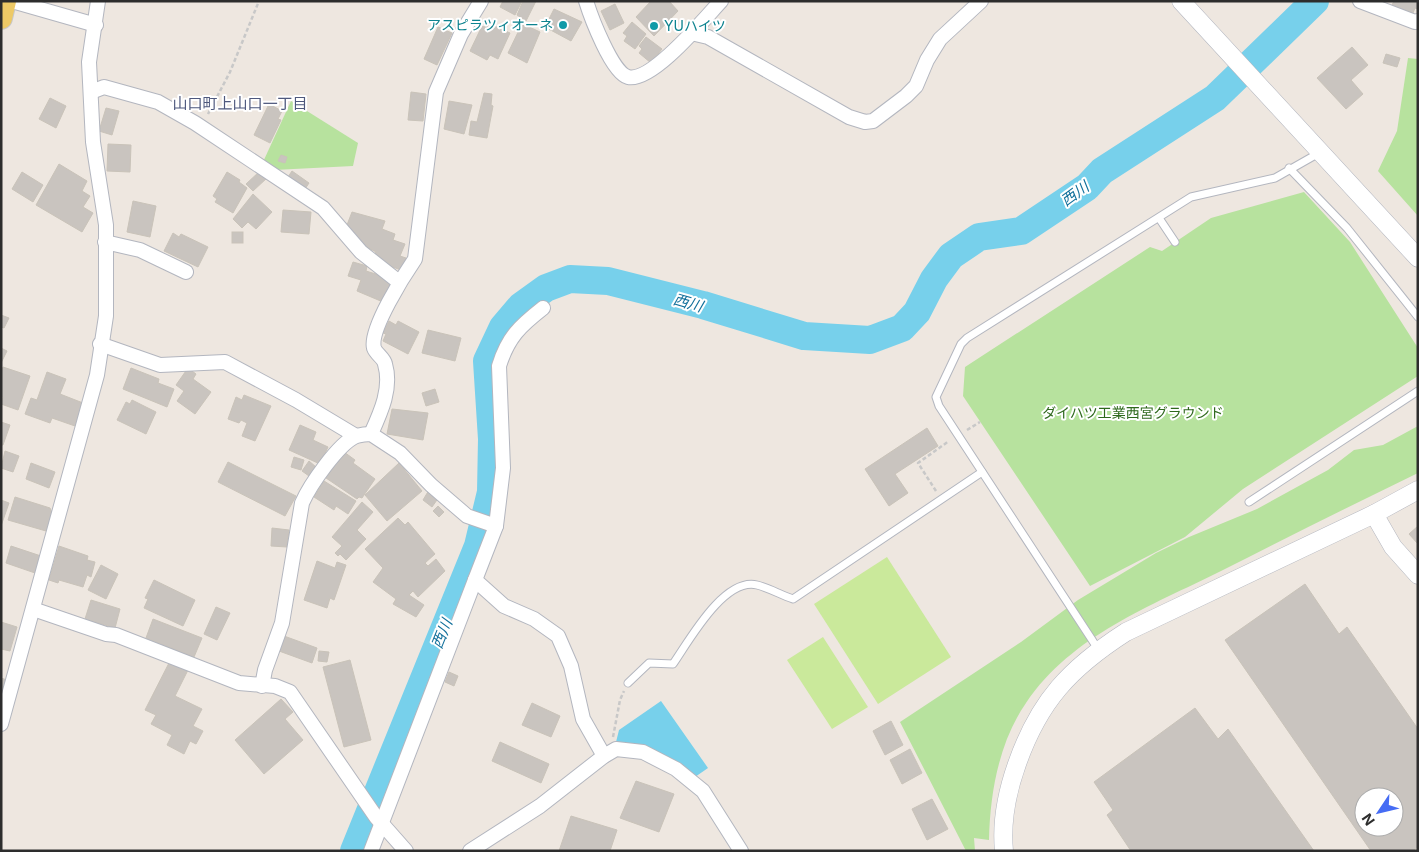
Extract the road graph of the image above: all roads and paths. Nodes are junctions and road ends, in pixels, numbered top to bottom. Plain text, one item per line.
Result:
1 (5, 1) edge
2 (12, 1) edge
3 (98, 1) edge
4 (259, 1) edge
5 (481, 1) edge
6 (586, 1) edge
7 (722, 1) edge
8 (981, 1) edge
9 (1181, 1) edge
10 (1360, 1) edge
11 (1, 18) edge
12 (1418, 21) edge
13 (96, 25) junction
14 (691, 33) junction
15 (91, 92) junction
16 (201, 127) junction
17 (1320, 152) junction
18 (1289, 168) junction
19 (1159, 218) junction
20 (105, 242) junction
21 (1175, 242) dead end
22 (1418, 258) edge
23 (186, 272) dead end
24 (399, 282) junction
25 (543, 308) dead end
26 (1418, 317) edge
27 (100, 344) junction
28 (1418, 391) edge
29 (980, 422) dead end
30 (371, 434) junction
31 (958, 435) junction
32 (356, 436) junction
33 (982, 472) junction
34 (1418, 490) edge
35 (942, 501) junction
36 (1249, 502) dead end
37 (1374, 514) junction
38 (496, 526) junction
39 (1418, 575) edge
40 (475, 580) junction
41 (33, 609) junction
42 (1099, 650) junction
43 (628, 683) dead end
44 (262, 686) junction
45 (620, 700) dead end
46 (3, 710) edge
47 (1, 724) edge
48 (612, 744) dead end
49 (604, 756) junction
50 (378, 819) junction
51 (370, 851) edge
52 (406, 851) edge
53 (470, 851) edge
54 (741, 851) edge
55 (1004, 851) edge

1 - 11 main road
2 - 13 street
3 - 13 street
4 - 16 path
5 - 24 street
6 - 14 street
7 - 14 street
8 - 14 street
9 - 17 street
10 - 12 street
13 - 15 street
15 - 16 street
15 - 20 street
16 - 24 street
17 - 18 lane
17 - 22 street
18 - 19 lane
18 - 26 lane
19 - 21 lane
19 - 31 lane
20 - 23 street
20 - 27 street
24 - 30 street
25 - 38 street
27 - 32 street
27 - 41 street
28 - 36 lane
29 - 31 path
30 - 32 street
30 - 38 street
31 - 33 lane
31 - 35 path
32 - 44 street
33 - 35 lane
33 - 42 lane
34 - 37 street
35 - 43 lane
37 - 39 street
37 - 42 street
38 - 40 street
40 - 49 street
40 - 50 street
41 - 44 street
41 - 46 street
42 - 55 street
44 - 50 street
45 - 48 path
46 - 47 street
49 - 53 street
49 - 54 street
50 - 51 street
50 - 52 street

